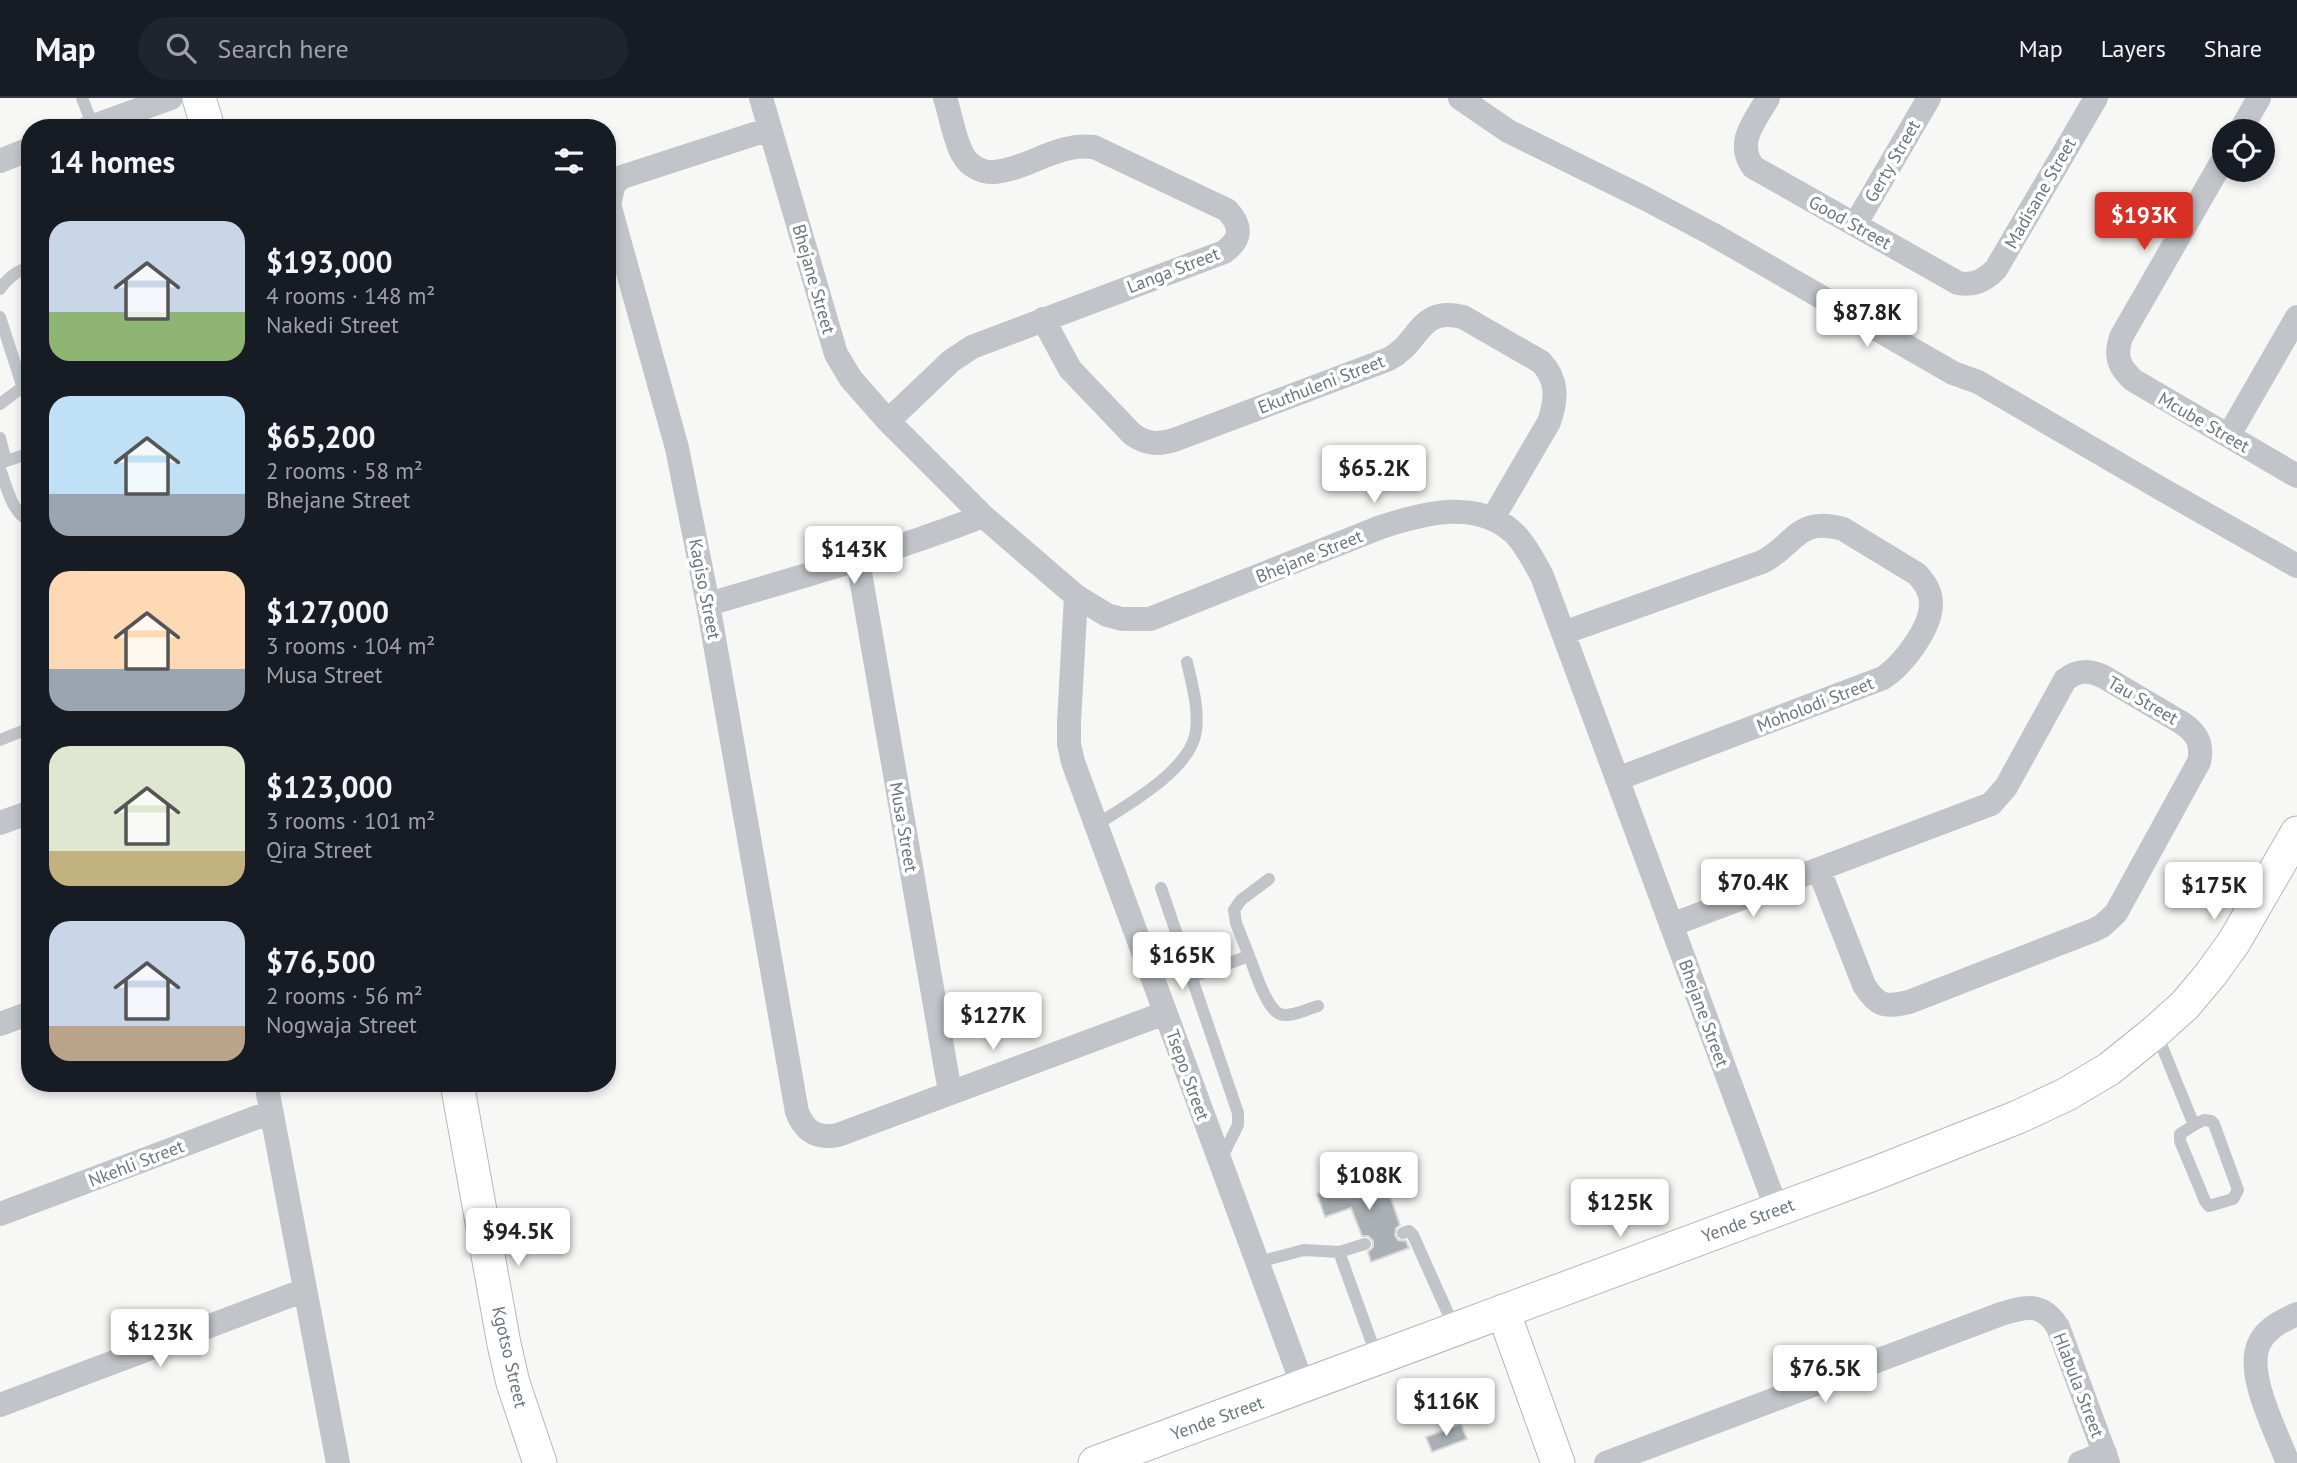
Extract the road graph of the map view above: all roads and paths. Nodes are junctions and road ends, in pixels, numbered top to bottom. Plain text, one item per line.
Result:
1 (82, 98) edge
2 (171, 98) edge
3 (199, 98) edge
4 (761, 98) edge
5 (946, 98) edge
6 (1460, 98) edge
7 (1768, 98) edge
8 (1929, 98) edge
9 (2096, 98) edge
10 (2259, 98) edge
11 (88, 119) edge
12 (112, 119) edge
13 (205, 119) edge
14 (2247, 119) edge
15 (770, 130) junction
16 (21, 152) edge
17 (0, 160) edge
18 (2212, 179) edge
19 (616, 182) edge
20 (1855, 225) junction
21 (616, 233) edge
22 (21, 269) edge
23 (1979, 282) joint
24 (0, 289) edge
25 (0, 317) edge
26 (2297, 317) edge
27 (1043, 319) junction
28 (21, 371) edge
29 (21, 388) edge
30 (0, 404) edge
31 (888, 421) junction
32 (2229, 435) junction
33 (0, 438) edge
34 (21, 457) edge
35 (2, 464) edge
36 (2297, 477) edge
37 (21, 516) edge
38 (984, 516) junction
39 (1493, 518) junction
40 (858, 561) junction
41 (2297, 566) edge
42 (1076, 596) junction
43 (708, 604) junction
44 (1563, 633) junction
45 (1186, 662) dead end
46 (21, 732) edge
47 (0, 740) edge
48 (1617, 779) junction
49 (21, 815) edge
50 (0, 823) edge
51 (1096, 825) junction
52 (2297, 833) edge
53 (1819, 870) junction
54 (1269, 879) dead end
55 (1161, 888) dead end
56 (1671, 925) junction
57 (1249, 956) junction
58 (1191, 977) junction
59 (1318, 1006) dead end
60 (1165, 1013) junction
61 (21, 1016) edge
62 (0, 1024) edge
63 (2155, 1032) junction
64 (268, 1092) edge
65 (459, 1092) edge
66 (950, 1092) junction
67 (271, 1112) junction
68 (2194, 1125) junction
69 (1220, 1161) junction
70 (1777, 1209) junction
71 (0, 1214) edge
72 (1403, 1233) dead end
73 (1364, 1244) dead end
74 (1339, 1252) junction
75 (1258, 1262) junction
76 (305, 1290) junction
77 (1503, 1311) junction
78 (2297, 1314) edge
79 (1455, 1329) junction
80 (1377, 1358) junction
81 (1303, 1386) junction
82 (0, 1405) edge
83 (2106, 1458) edge
84 (338, 1463) edge
85 (540, 1463) edge
86 (1096, 1463) edge
87 (1558, 1463) edge
88 (1606, 1463) edge
89 (2080, 1463) edge
90 (2288, 1463) edge

1 - 11 lane
2 - 12 street
3 - 13 street
4 - 15 street, Bhejane Street
5 - 27 street, Langa Street
6 - 41 street
7 - 20 street, Good Street
8 - 20 street, Gerty Street
9 - 23 street, Madisane Street
10 - 14 street
15 - 19 street, Kagiso Street
15 - 31 street, Bhejane Street
16 - 17 street
18 - 32 street, Mcube Street
20 - 23 street, Good Street
21 - 43 street, Kagiso Street
22 - 24 lane
25 - 28 lane
26 - 32 street
27 - 31 street, Langa Street
27 - 39 street, Ekuthuleni Street
29 - 30 lane
31 - 38 street, Bhejane Street
32 - 36 street, Mcube Street
33 - 35 lane
34 - 35 lane
35 - 37 lane
38 - 40 street
38 - 42 street, Bhejane Street
39 - 42 street, Bhejane Street
39 - 44 street, Bhejane Street
40 - 43 street
40 - 66 street, Musa Street
42 - 51 street, Tsepo Street
43 - 66 street, Kagiso Street
44 - 48 street, Bhejane Street
44 - 48 street, Moholodi Street
45 - 51 lane
46 - 47 lane
48 - 56 street, Bhejane Street
49 - 50 street
51 - 60 street, Tsepo Street
52 - 63 street, Yende Street
53 - 53 street, Tau Street
53 - 56 street, Tau Street
54 - 57 lane
55 - 58 lane
56 - 70 street, Bhejane Street
57 - 58 lane
57 - 59 lane
58 - 69 lane
60 - 66 street
60 - 69 street, Tsepo Street
61 - 62 street
63 - 68 lane
63 - 70 street, Yende Street
64 - 67 street
65 - 85 street, Kgotso Street
67 - 71 street, Nkehli Street
67 - 76 street
68 - 68 lane
69 - 75 street, Tsepo Street
70 - 77 street, Yende Street
72 - 79 lane
73 - 74 lane
74 - 75 lane
74 - 80 lane
75 - 81 street, Tsepo Street
76 - 82 street
76 - 84 street
77 - 79 street, Yende Street
77 - 87 street
78 - 90 street
79 - 80 street, Yende Street
80 - 81 street, Yende Street
81 - 86 street, Yende Street
83 - 88 street, Hlabula Street
83 - 89 street

